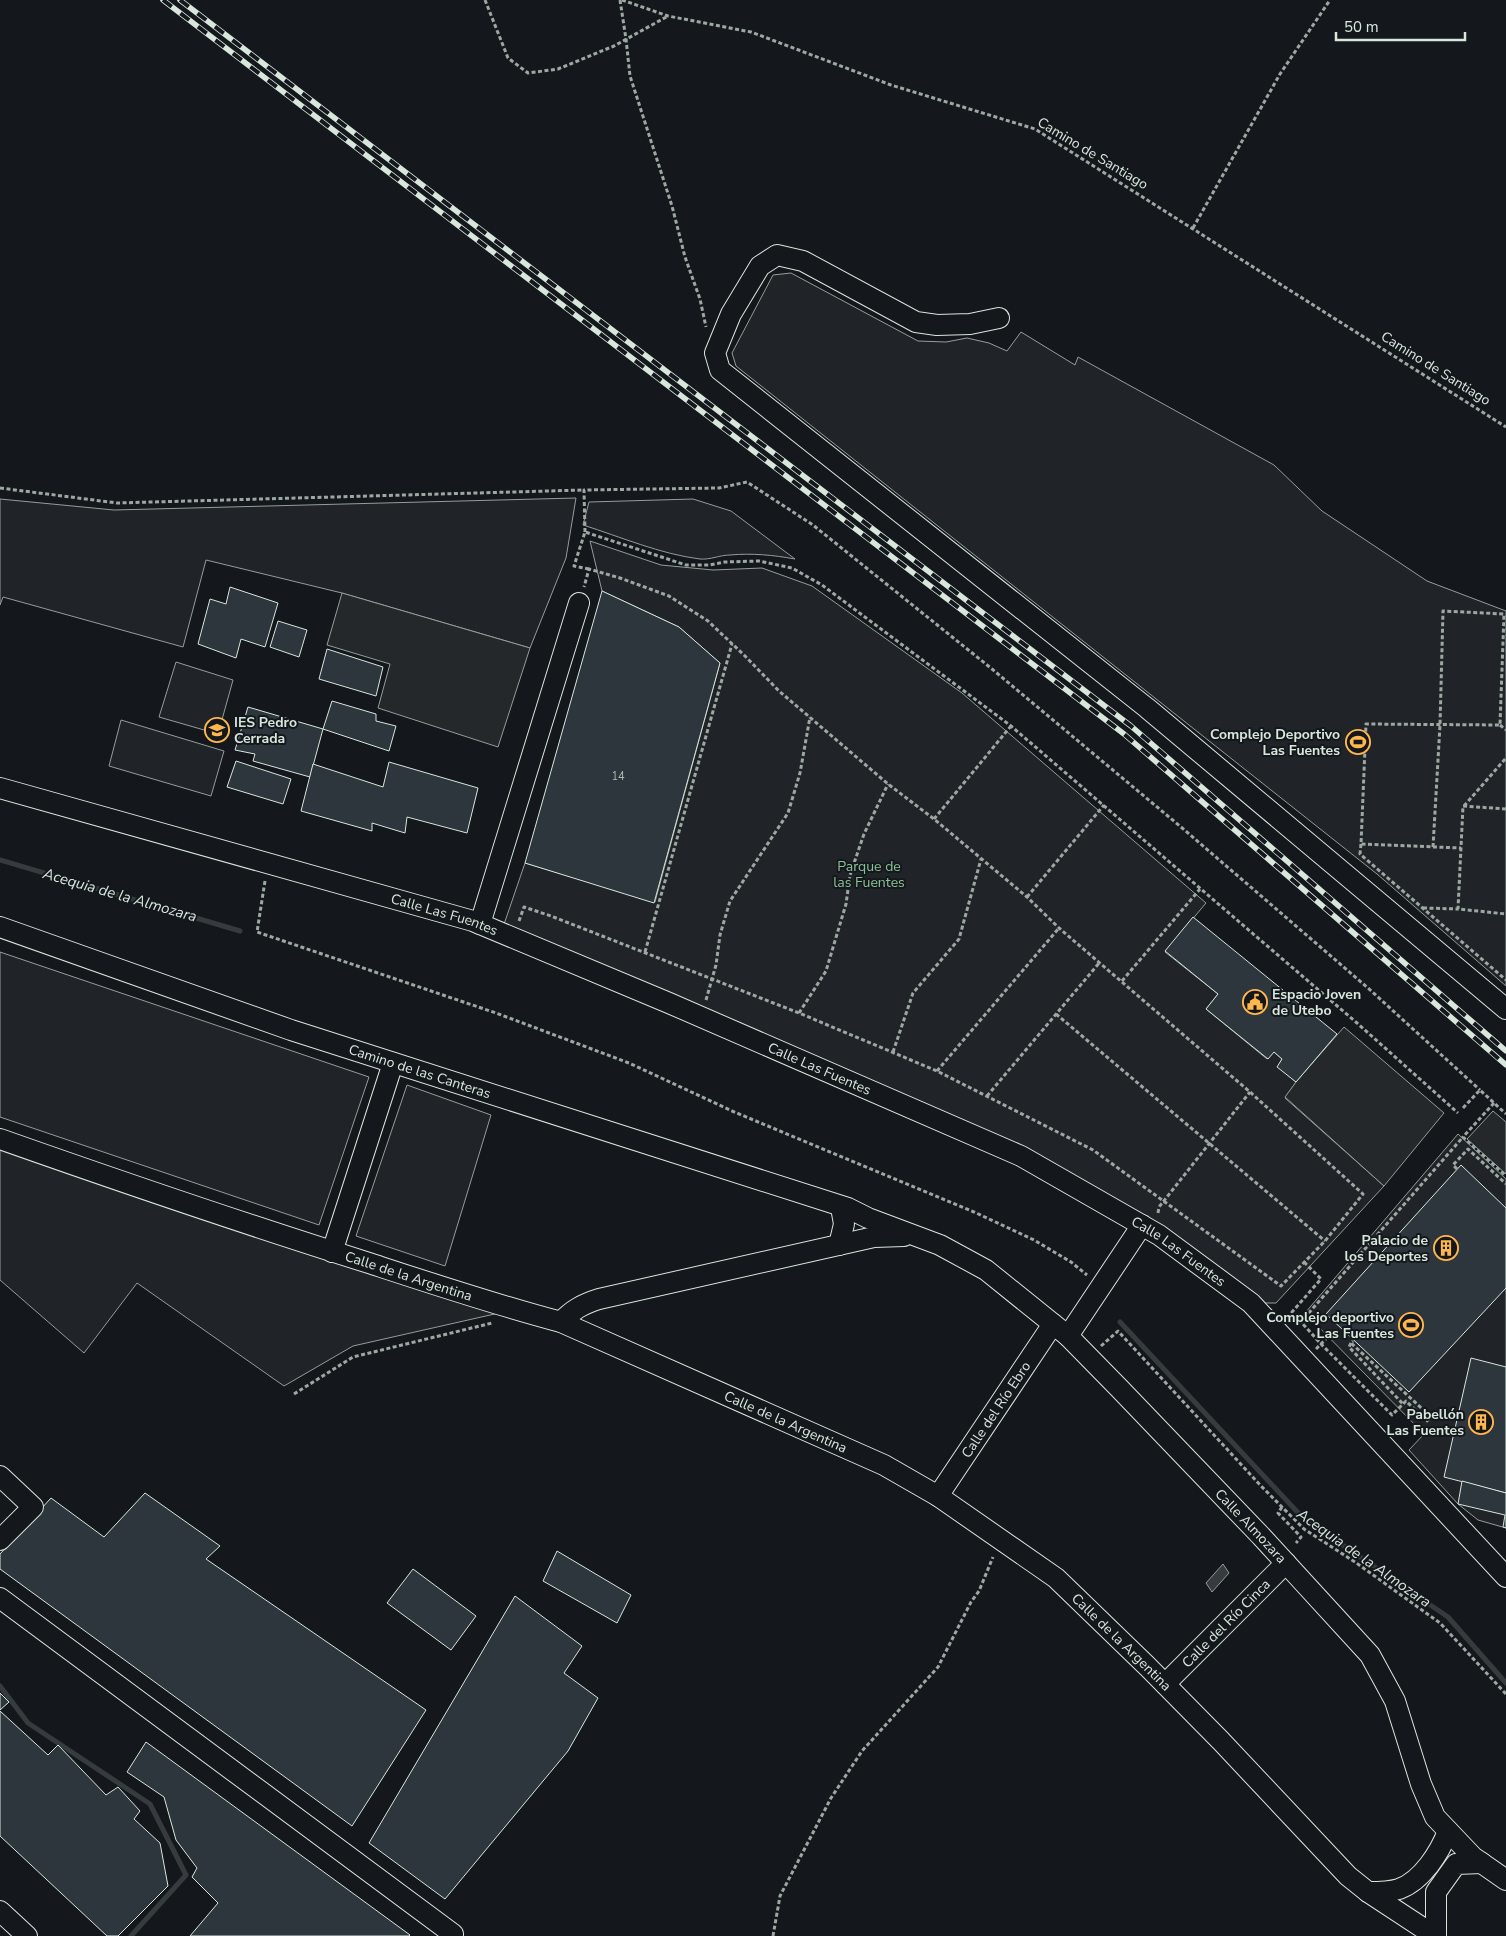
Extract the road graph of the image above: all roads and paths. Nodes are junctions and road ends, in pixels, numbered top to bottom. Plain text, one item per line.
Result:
1 (485, 0) edge
2 (621, 0) edge
3 (1330, 0) edge
4 (668, 16) junction
5 (626, 39) junction
6 (1193, 228) junction
7 (999, 318) dead end
8 (718, 347) junction
9 (1506, 426) edge
10 (0, 488) edge
11 (584, 490) junction
12 (585, 532) junction
13 (589, 569) junction
14 (579, 604) joint
15 (732, 644) junction
16 (810, 717) junction
17 (1440, 725) junction
18 (1500, 725) junction
19 (1011, 726) junction
20 (1506, 730) edge
21 (1506, 758) edge
22 (888, 784) junction
23 (0, 788) edge
24 (1104, 806) junction
25 (1463, 806) junction
26 (1506, 809) edge
27 (934, 819) junction
28 (1362, 844) junction
29 (1433, 847) junction
30 (1461, 848) junction
31 (981, 859) junction
32 (265, 881) dead end
33 (1200, 888) junction
34 (1027, 896) junction
35 (1422, 908) junction
36 (1458, 909) junction
37 (1506, 914) edge
38 (551, 916) dead end
39 (480, 924) junction
40 (0, 927) edge
41 (1059, 928) junction
42 (644, 952) junction
43 (1100, 962) junction
44 (712, 980) junction
45 (1506, 980) edge
46 (1122, 981) junction
47 (1506, 1009) edge
48 (799, 1013) junction
49 (1056, 1014) junction
50 (702, 1017) junction
51 (893, 1052) junction
52 (393, 1063) junction
53 (937, 1070) junction
54 (1480, 1090) junction
55 (1250, 1092) junction
56 (987, 1096) junction
57 (1494, 1103) junction
58 (1462, 1108) dead end
59 (1458, 1113) dead end
60 (1506, 1114) edge
61 (1463, 1137) junction
62 (0, 1139) edge
63 (1208, 1144) junction
64 (1457, 1169) dead end
65 (1506, 1176) edge
66 (1506, 1184) edge
67 (1165, 1202) junction
68 (850, 1210) junction
69 (1142, 1225) junction
70 (915, 1236) junction
71 (858, 1240) junction
72 (1325, 1241) junction
73 (838, 1245) junction
74 (332, 1252) junction
75 (1304, 1262) junction
76 (1091, 1278) dead end
77 (501, 1320) dead end
78 (560, 1322) junction
79 (1301, 1322) junction
80 (1298, 1326) dead end
81 (1060, 1330) junction
82 (1328, 1337) dead end
83 (1321, 1344) junction
84 (1101, 1346) dead end
85 (1314, 1351) dead end
86 (294, 1394) dead end
87 (1403, 1404) junction
88 (0, 1476) edge
89 (938, 1496) junction
90 (1282, 1507) junction
91 (0, 1540) edge
92 (1001, 1540) junction
93 (1296, 1543) dead end
94 (1286, 1563) junction
95 (1506, 1578) edge
96 (0, 1598) edge
97 (1165, 1684) junction
98 (1506, 1694) edge
99 (1448, 1831) junction
100 (1482, 1863) junction
101 (1506, 1880) edge
102 (1368, 1892) junction
103 (0, 1911) edge
104 (27, 1936) edge
105 (451, 1936) edge
106 (773, 1936) edge
107 (1436, 1936) edge

1 - 5 path
2 - 4 path, Camino de Santiago
2 - 5 path
3 - 6 path
4 - 5 path
4 - 6 path, Camino de Santiago
5 - 8 path
6 - 9 path, Camino de Santiago
7 - 8 street
8 - 47 street
10 - 11 path
11 - 12 path
11 - 54 path
12 - 13 path
12 - 19 path
13 - 14 path
13 - 15 path
14 - 39 street
15 - 16 path
15 - 42 path
16 - 22 path
16 - 44 path
17 - 18 path
17 - 18 path
17 - 28 path
17 - 29 path
18 - 20 path
19 - 24 path
19 - 27 path
21 - 25 path
22 - 27 path
22 - 48 path
23 - 39 street, Calle Las Fuentes
24 - 33 path
24 - 34 path
25 - 26 path
25 - 30 path
27 - 31 path
28 - 29 path
28 - 35 path
29 - 30 path
30 - 36 path
31 - 34 path
31 - 51 path
32 - 76 path
33 - 46 path
33 - 59 path
34 - 41 path
35 - 36 path
35 - 45 path
36 - 37 path
38 - 42 path
39 - 50 street, Calle Las Fuentes
40 - 52 street, Camino de las Canteras
41 - 43 path
41 - 53 path
42 - 44 path
43 - 46 path
43 - 49 path
44 - 48 path
44 - 50 path
46 - 55 path
48 - 51 path
49 - 56 path
49 - 63 path
50 - 69 street, Calle Las Fuentes
51 - 53 path
52 - 68 street, Camino de las Canteras
52 - 74 street
53 - 56 path
54 - 57 path
54 - 58 path
55 - 63 path
55 - 72 path
56 - 67 path
57 - 60 path
57 - 61 path
61 - 65 path
61 - 79 path
62 - 74 street, Calle de la Argentina
63 - 67 path
63 - 72 path
64 - 66 path
67 - 75 path
68 - 70 street, Camino de las Canteras
68 - 71 street
68 - 73 street
69 - 81 street, Calle del Río Ebro
69 - 95 street, Calle Las Fuentes
70 - 71 street
70 - 81 street, Calle Almozara
71 - 73 street
72 - 75 path
73 - 78 street
74 - 78 street, Calle de la Argentina
75 - 79 path
77 - 86 path
78 - 89 street, Calle de la Argentina
79 - 80 path
79 - 83 path
81 - 89 street, Calle del Río Ebro
81 - 94 street, Calle Almozara
82 - 83 path
83 - 85 path
83 - 87 path
84 - 90 path
87 - 87 path
88 - 91 street
89 - 92 street, Calle de la Argentina
90 - 93 path
90 - 98 path
92 - 97 street, Calle de la Argentina
92 - 106 path
94 - 97 street, Calle del Río Cinca
94 - 99 street, Calle Almozara
96 - 105 street
97 - 102 street, Calle de la Argentina
99 - 100 street, Calle Almozara
99 - 102 street
100 - 101 street, Calle Almozara
100 - 107 street
102 - 107 street, Calle de la Argentina
103 - 104 street

